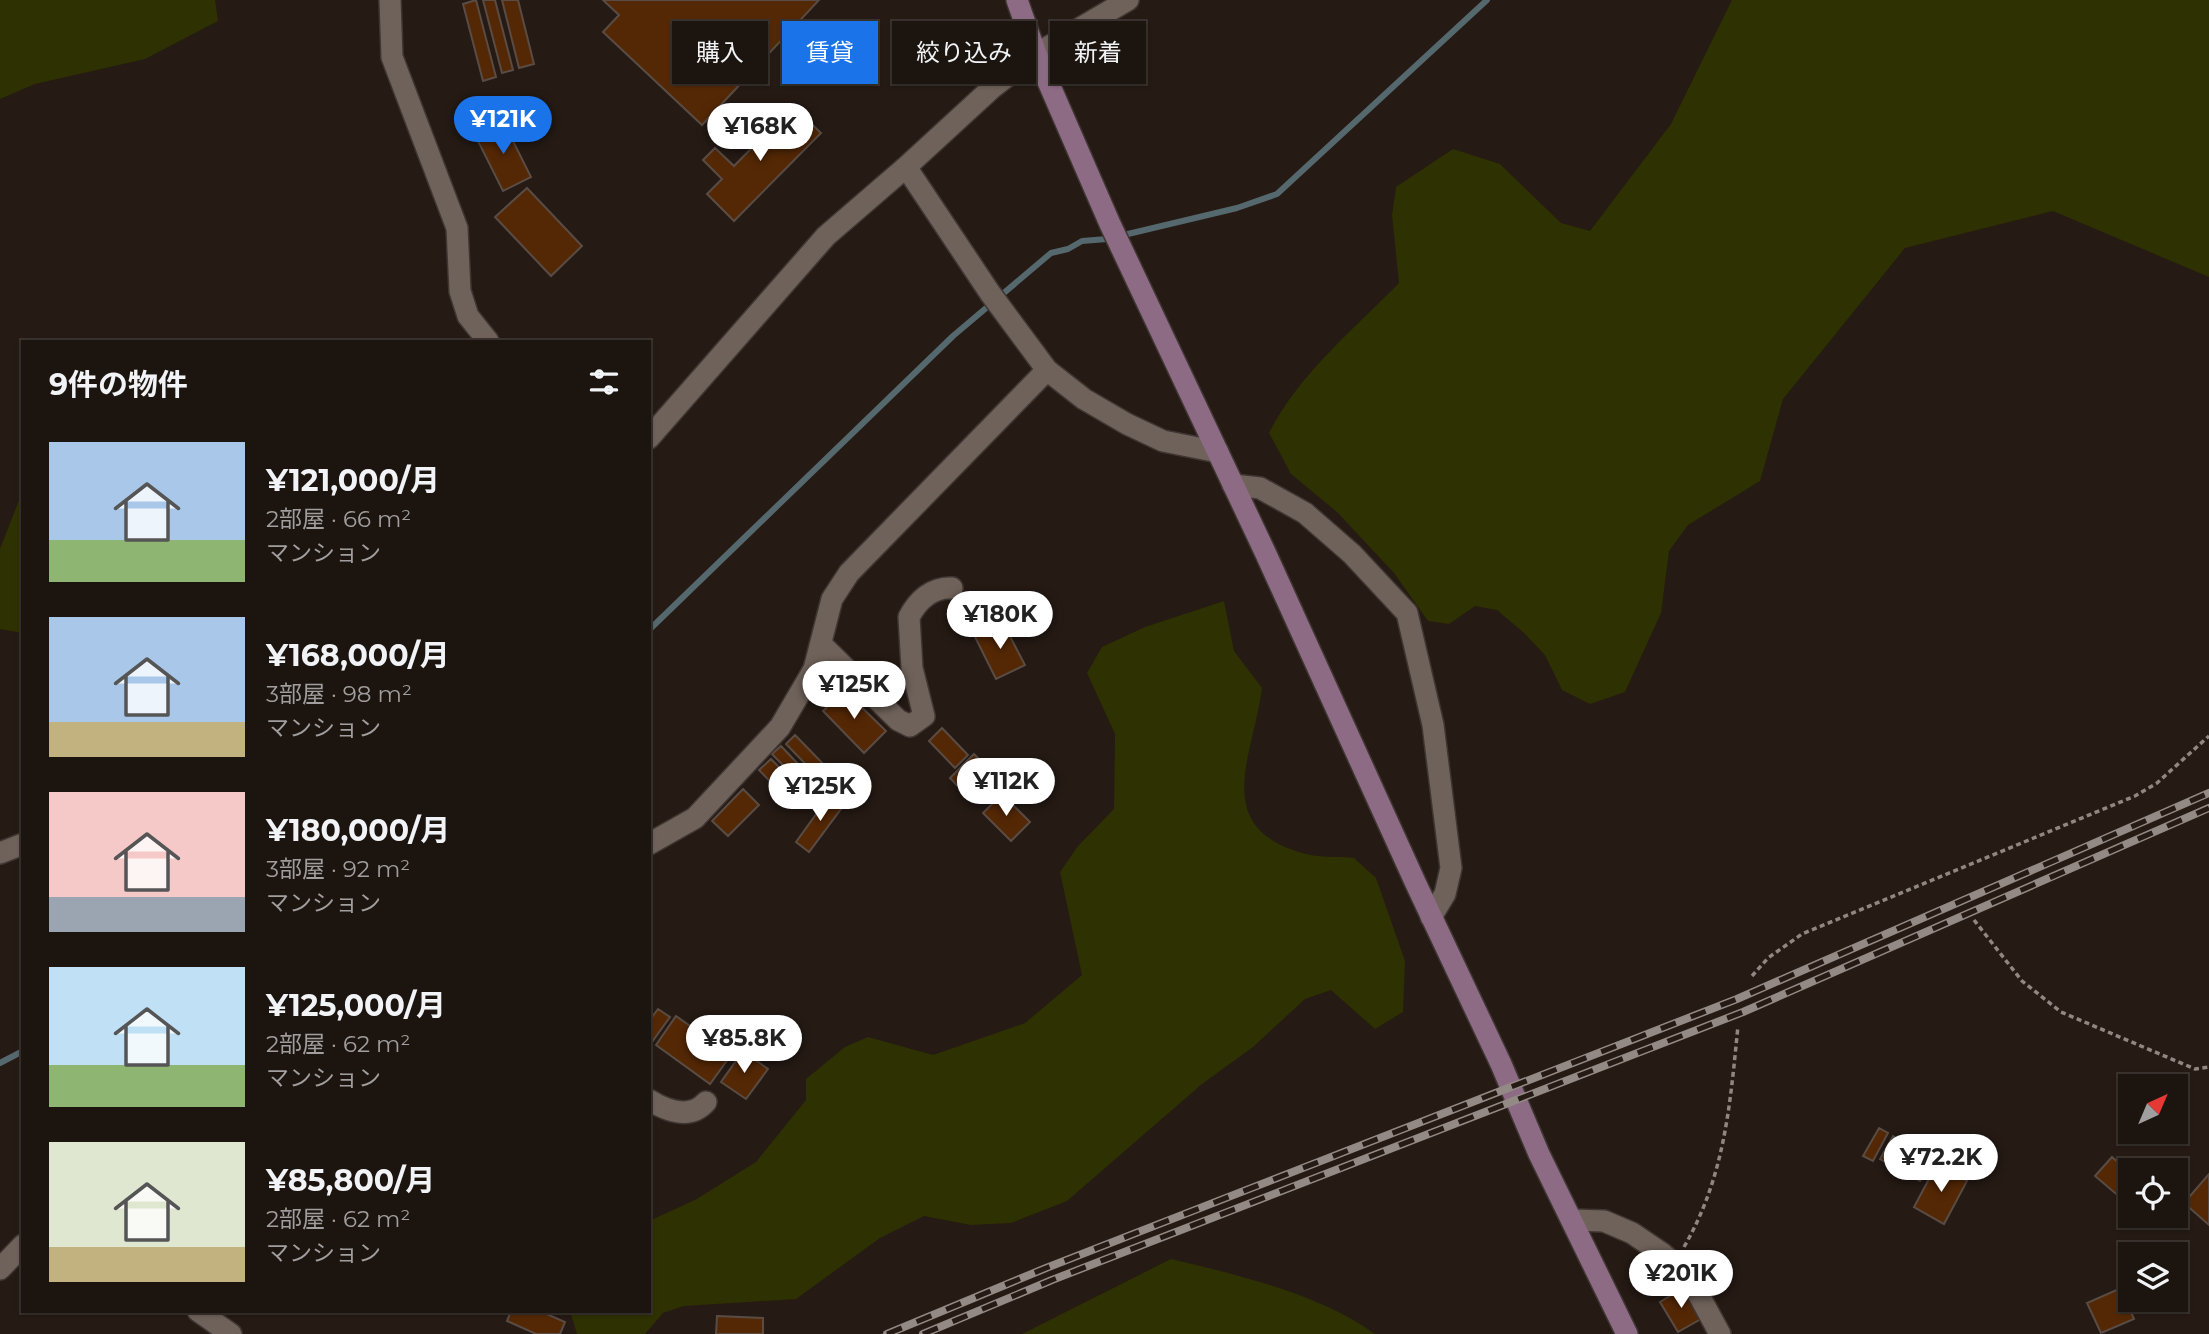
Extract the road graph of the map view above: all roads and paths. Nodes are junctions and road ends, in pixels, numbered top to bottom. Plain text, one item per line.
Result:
1 (390, 0) edge
2 (1017, 0) edge
3 (1128, 0) edge
4 (1037, 54) junction
5 (906, 167) junction
6 (487, 340) edge
7 (1046, 370) junction
8 (651, 436) edge
9 (1218, 452) junction
10 (1233, 485) junction
11 (952, 588) dead end
12 (822, 645) junction
13 (2209, 736) edge
14 (651, 843) edge
15 (21, 845) edge
16 (0, 853) edge
17 (1431, 917) junction
18 (1974, 920) dead end
19 (1752, 976) dead end
20 (1738, 1026) dead end
21 (2209, 1067) edge
22 (651, 1101) edge
23 (706, 1102) dead end
24 (1572, 1220) junction
25 (21, 1247) edge
26 (1674, 1264) junction
27 (0, 1269) edge
28 (201, 1313) edge
29 (231, 1334) edge
30 (1627, 1334) edge
31 (1720, 1334) edge

1 - 6 street
2 - 4 street
3 - 4 street
4 - 5 street
4 - 9 street
5 - 7 street
5 - 8 street
7 - 9 street
7 - 12 street
9 - 10 street
10 - 17 street
10 - 17 street
11 - 12 street
12 - 14 street
13 - 19 path
15 - 16 street
17 - 24 street
18 - 21 path
20 - 26 path
22 - 23 street
24 - 26 street
24 - 30 street
25 - 27 street
26 - 31 street
28 - 29 street

